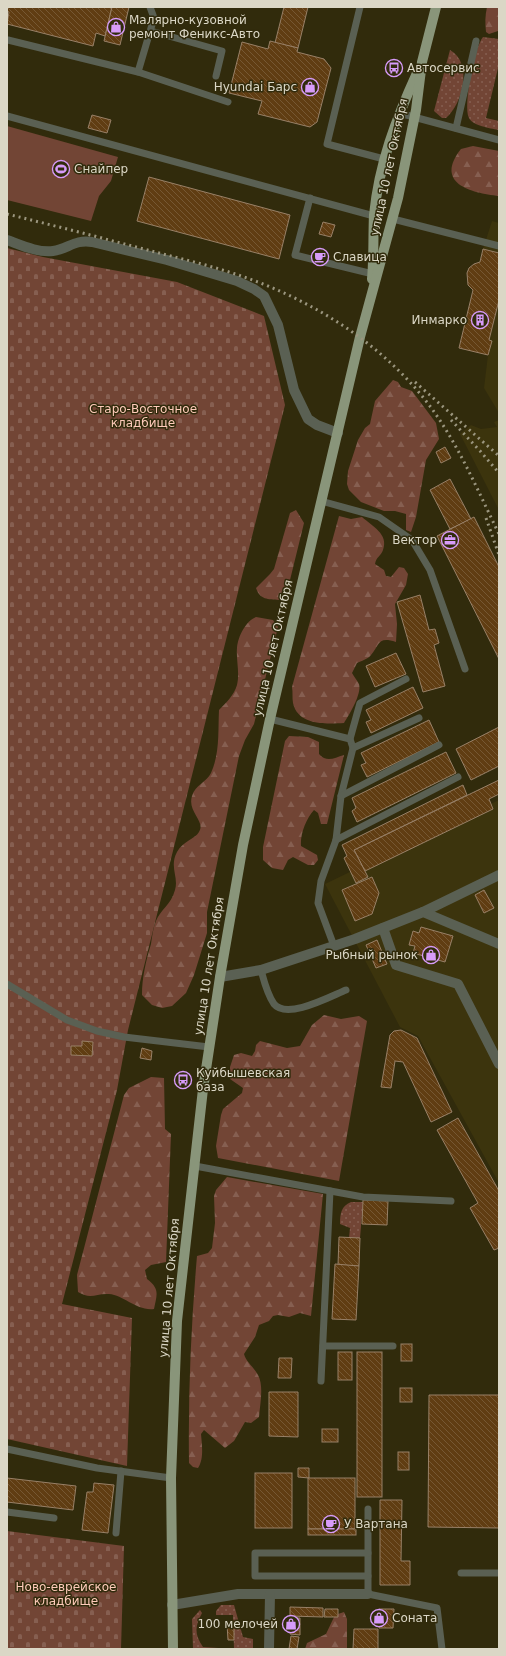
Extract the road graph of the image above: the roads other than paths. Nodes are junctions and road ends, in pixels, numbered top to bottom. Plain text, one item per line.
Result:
1 (150, 7) edge
2 (360, 7) edge
3 (436, 7) edge
4 (151, 31) junction
5 (8, 40) dead end
6 (476, 41) dead end
7 (422, 62) junction
8 (138, 72) junction
9 (216, 76) dead end
10 (228, 102) dead end
11 (399, 113) junction
12 (7, 116) edge
13 (414, 117) junction
14 (456, 128) junction
15 (499, 140) edge
16 (384, 159) junction
17 (310, 198) junction
18 (374, 216) junction
19 (393, 220) junction
20 (7, 240) edge
21 (499, 246) edge
22 (373, 274) junction
23 (371, 301) junction
24 (338, 433) junction
25 (321, 501) junction
26 (465, 669) dead end
27 (406, 679) dead end
28 (270, 718) junction
29 (419, 718) dead end
30 (350, 739) junction
31 (439, 745) dead end
32 (353, 748) junction
33 (458, 777) dead end
34 (341, 796) junction
35 (336, 840) junction
36 (499, 876) edge
37 (423, 912) junction
38 (383, 928) junction
39 (499, 944) edge
40 (334, 946) junction
41 (261, 970) junction
42 (220, 977) junction
43 (7, 984) edge
44 (346, 990) dead end
45 (210, 1047) junction
46 (499, 1064) edge
47 (195, 1166) junction
48 (330, 1191) junction
49 (451, 1201) dead end
50 (323, 1346) junction
51 (393, 1346) dead end
52 (321, 1381) dead end
53 (7, 1449) edge
54 (121, 1471) junction
55 (171, 1478) junction
56 (368, 1509) dead end
57 (7, 1512) edge
58 (54, 1518) dead end
59 (116, 1534) dead end
60 (368, 1553) junction
61 (461, 1573) dead end
62 (499, 1573) edge
63 (368, 1576) junction
64 (270, 1594) junction
65 (368, 1594) junction
66 (172, 1605) junction
67 (173, 1649) edge
68 (269, 1649) edge
69 (442, 1649) edge

1 - 4 lane
2 - 16 lane
3 - 7 main road, улица 10 лет Октября
4 - 8 lane
4 - 9 lane
5 - 8 lane
6 - 14 lane
7 - 11 main road, улица 10 лет Октября
7 - 13 main road, улица 10 лет Октября
8 - 10 lane
11 - 13 lane
11 - 16 main road, улица 10 лет Октября
12 - 17 lane
13 - 14 lane
13 - 19 main road, улица 10 лет Октября
14 - 15 lane
16 - 18 main road, улица 10 лет Октября
17 - 18 lane
17 - 22 lane
18 - 22 main road, улица 10 лет Октября
19 - 21 lane
19 - 23 main road, улица 10 лет Октября
20 - 24 street
22 - 23 main road, улица 10 лет Октября
23 - 24 main road, улица 10 лет Октября
24 - 25 main road, улица 10 лет Октября
25 - 26 lane
25 - 28 main road, улица 10 лет Октября
27 - 30 lane
28 - 30 lane
28 - 42 main road, улица 10 лет Октября
29 - 32 lane
30 - 32 lane
31 - 34 lane
32 - 34 lane
33 - 35 lane
34 - 35 lane
35 - 40 lane
36 - 37 street
37 - 38 street
37 - 39 street
38 - 40 street
38 - 46 street
40 - 41 street
41 - 42 street
41 - 44 lane
42 - 45 main road, улица 10 лет Октября
43 - 45 lane
45 - 47 main road, улица 10 лет Октября
47 - 48 lane
47 - 55 main road, улица 10 лет Октября
48 - 49 lane
48 - 50 lane
50 - 51 lane
50 - 52 lane
53 - 54 lane
54 - 55 lane
54 - 59 lane
55 - 66 main road, улица 10 лет Октября
56 - 60 lane
57 - 58 lane
60 - 63 lane
60 - 63 lane
61 - 62 lane
63 - 65 lane
64 - 65 street
64 - 66 street
64 - 68 street
65 - 69 lane
66 - 67 main road, улица 10 лет Октября

